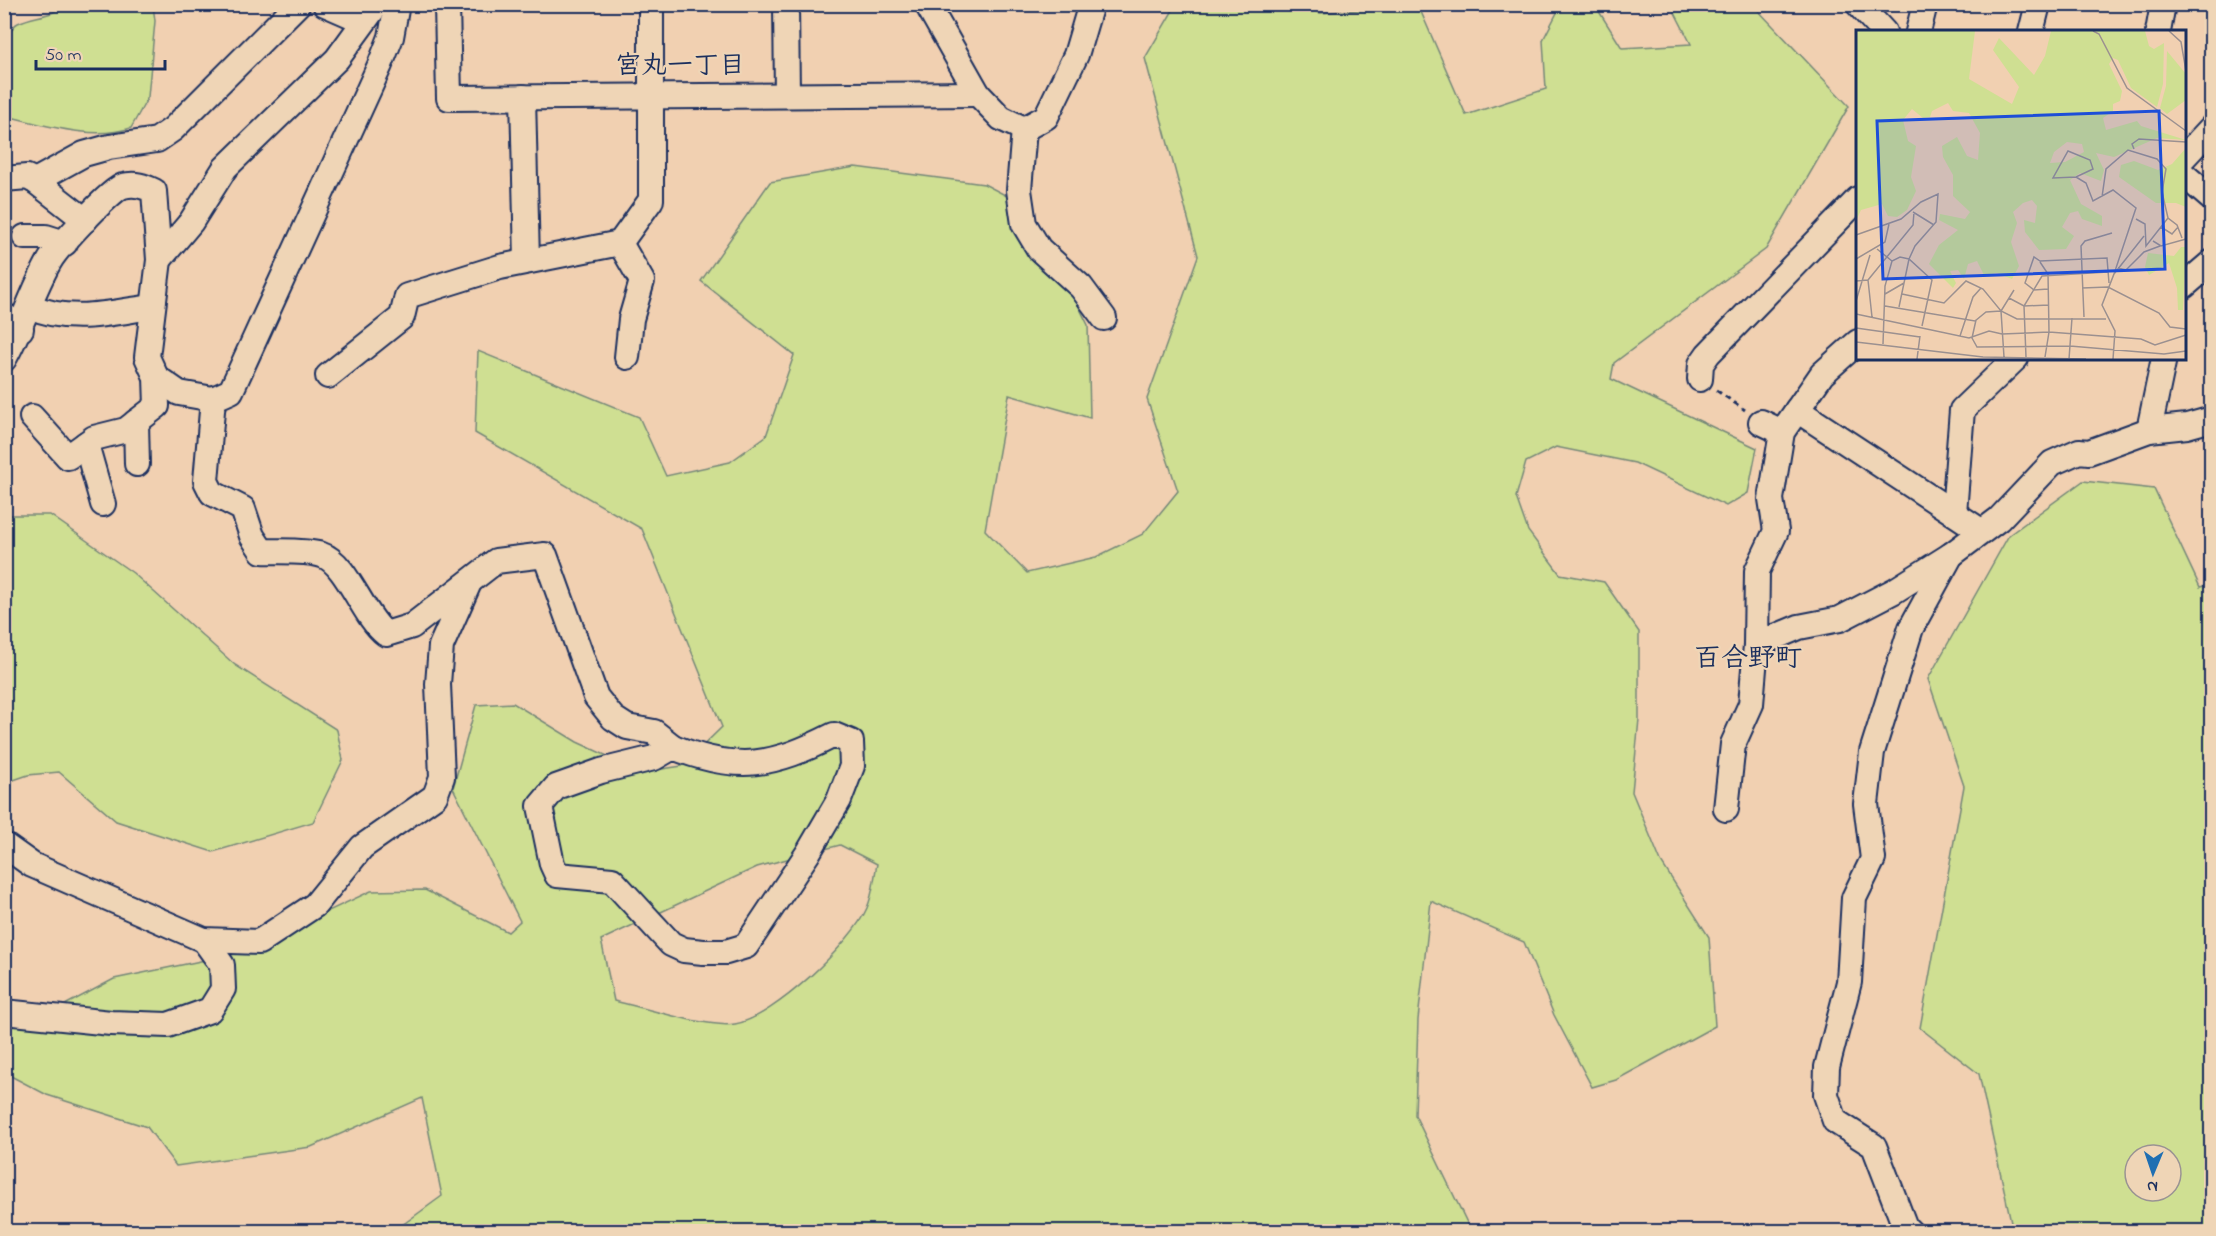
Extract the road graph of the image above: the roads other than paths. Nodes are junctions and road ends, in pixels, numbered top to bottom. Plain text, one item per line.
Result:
1 (298, 4) edge
2 (325, 4) edge
3 (397, 4) edge
4 (447, 4) edge
5 (651, 4) edge
6 (786, 4) edge
7 (927, 4) edge
8 (1090, 4) edge
9 (1858, 4) edge
10 (1924, 4) edge
11 (2038, 4) edge
12 (2163, 4) edge
13 (371, 13) edge
14 (1882, 30) edge
15 (1918, 30) edge
16 (2032, 30) edge
17 (2158, 30) edge
18 (978, 94) junction
19 (651, 95) junction
20 (787, 95) junction
21 (523, 97) junction
22 (2211, 127) edge
23 (1024, 129) junction
24 (2186, 156) edge
25 (2186, 177) edge
26 (4, 179) edge
27 (35, 181) junction
28 (2211, 199) edge
29 (1856, 200) edge
30 (85, 220) junction
31 (25, 237) dead end
32 (65, 243) junction
33 (620, 243) junction
34 (159, 260) junction
35 (527, 261) junction
36 (2211, 262) edge
37 (2186, 284) edge
38 (30, 306) junction
39 (151, 307) junction
40 (1104, 318) dead end
41 (13, 322) edge
42 (1856, 343) edge
43 (627, 357) dead end
44 (4, 359) edge
45 (2014, 360) edge
46 (2164, 360) edge
47 (328, 376) dead end
48 (156, 377) junction
49 (1700, 379) road end
50 (213, 399) junction
51 (1797, 410) junction
52 (32, 417) dead end
53 (2211, 419) edge
54 (136, 422) junction
55 (2149, 430) junction
56 (77, 451) junction
57 (137, 464) dead end
58 (103, 504) dead end
59 (1954, 513) junction
60 (1982, 531) junction
61 (1951, 555) junction
62 (470, 581) junction
63 (1756, 645) junction
64 (673, 747) junction
65 (1726, 809) dead end
66 (4, 845) edge
67 (204, 940) junction
68 (4, 1012) edge
69 (1910, 1232) edge

1 - 27 street
2 - 13 street
3 - 50 street
4 - 21 street
5 - 19 street
6 - 20 street
7 - 18 street
8 - 23 street
9 - 14 street
10 - 15 street
11 - 16 street
12 - 17 street
13 - 34 street
18 - 20 street
18 - 23 street
19 - 20 street
19 - 21 street
19 - 33 street
21 - 35 street
22 - 24 street
23 - 40 street
25 - 28 street
26 - 27 street
27 - 30 street
29 - 49 street
30 - 32 street
30 - 34 street
31 - 32 street
32 - 38 street
33 - 35 street
33 - 43 street
34 - 39 street
35 - 47 street
36 - 37 street
38 - 39 street
38 - 41 street
39 - 48 street
41 - 44 street
42 - 51 street
45 - 59 street
46 - 55 street
48 - 50 street
48 - 54 street
50 - 62 street
51 - 59 street
51 - 63 street
52 - 56 street
53 - 55 street
54 - 56 street
54 - 57 street
55 - 60 street
56 - 58 street
59 - 60 street
60 - 61 street
61 - 63 street
61 - 69 street
62 - 64 street
62 - 67 street
63 - 65 street
64 - 64 street
66 - 67 street
67 - 68 street

